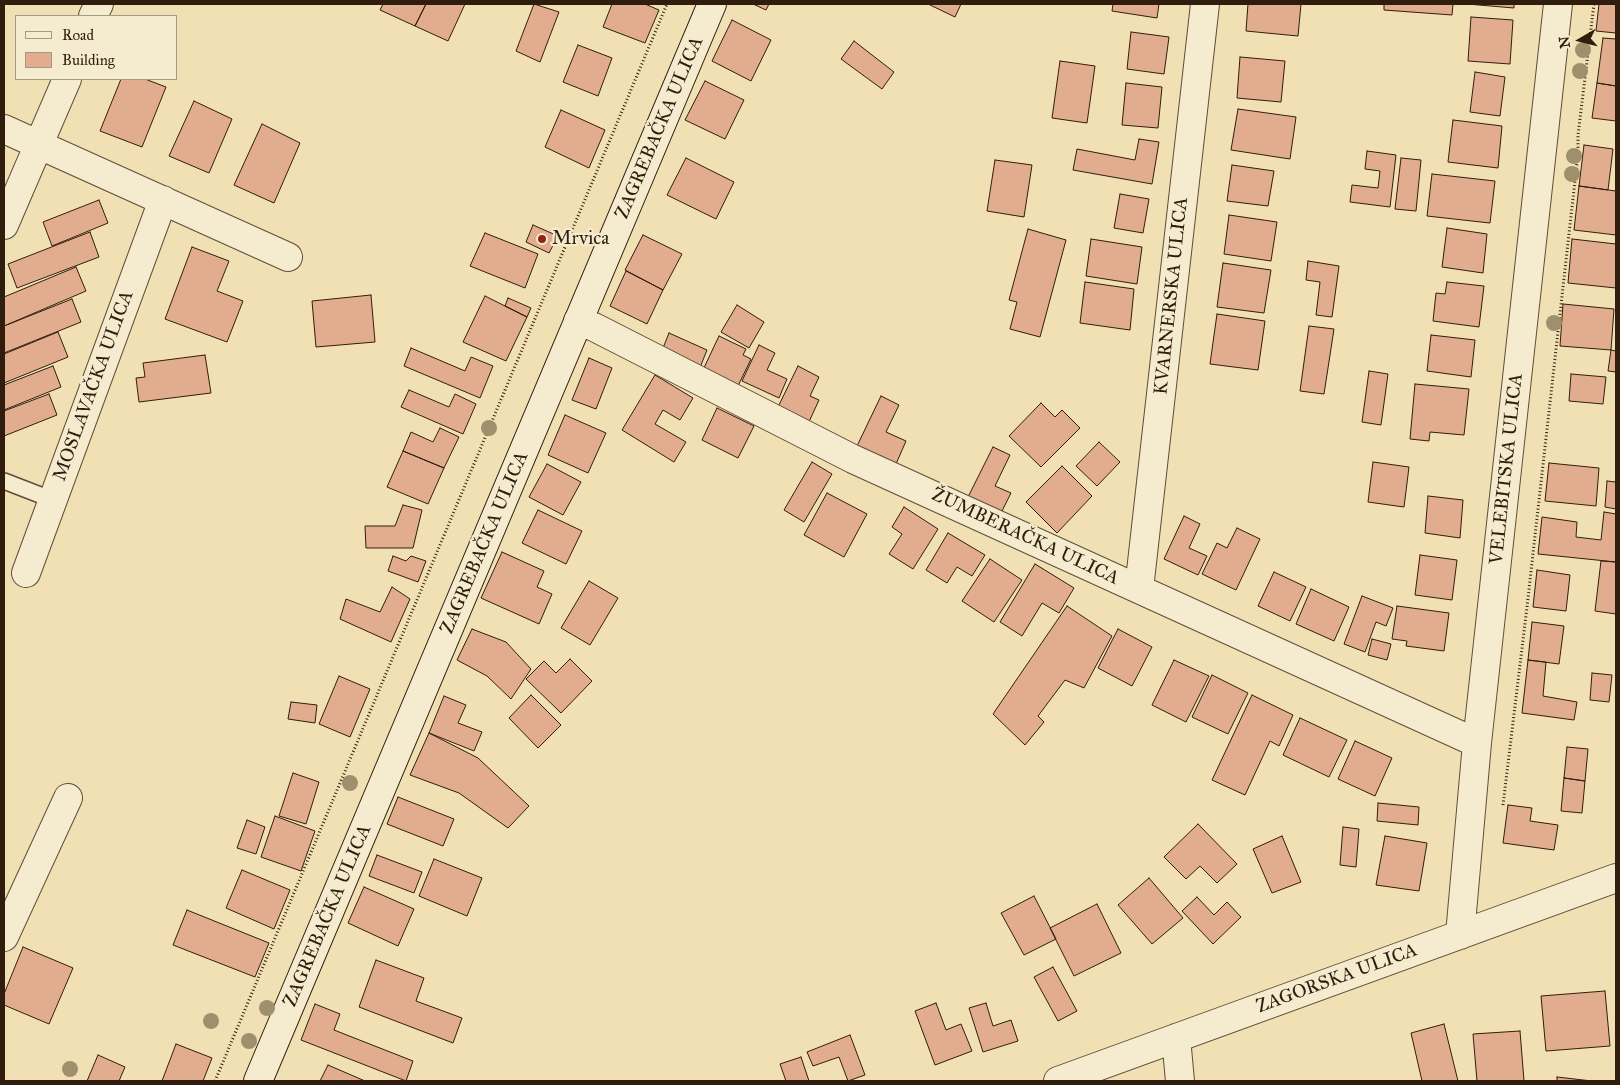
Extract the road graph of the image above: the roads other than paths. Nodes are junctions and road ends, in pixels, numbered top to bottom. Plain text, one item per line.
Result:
1 (712, 4) edge
2 (1205, 4) edge
3 (1558, 4) edge
4 (67, 80) edge
5 (4, 129) edge
6 (39, 144) junction
7 (162, 200) junction
8 (4, 225) edge
9 (288, 258) dead end
10 (578, 321) junction
11 (4, 481) edge
12 (53, 500) junction
13 (26, 573) dead end
14 (1139, 589) junction
15 (1477, 743) junction
16 (68, 798) dead end
17 (1616, 878) edge
18 (1460, 935) junction
19 (4, 937) edge
20 (1176, 1038) junction
21 (258, 1081) edge
22 (1058, 1081) edge
23 (1180, 1081) edge

1 - 10 street, ZAGREBAČKA ULICA
2 - 14 street, KVARNERSKA ULICA
3 - 15 street, VELEBITSKA ULICA
4 - 6 street
5 - 6 street
6 - 7 street
6 - 8 street
7 - 9 street
7 - 12 street, MOSLAVAČKA ULICA
10 - 14 street, ŽUMBERAČKA ULICA
10 - 21 street, ZAGREBAČKA ULICA
11 - 12 lane
12 - 13 street, MOSLAVAČKA ULICA
14 - 15 street, ŽUMBERAČKA ULICA
15 - 18 street, VELEBITSKA ULICA
16 - 19 street
17 - 18 street, ZAGORSKA ULICA
18 - 20 street, ZAGORSKA ULICA
20 - 22 street, ZAGORSKA ULICA
20 - 23 street

